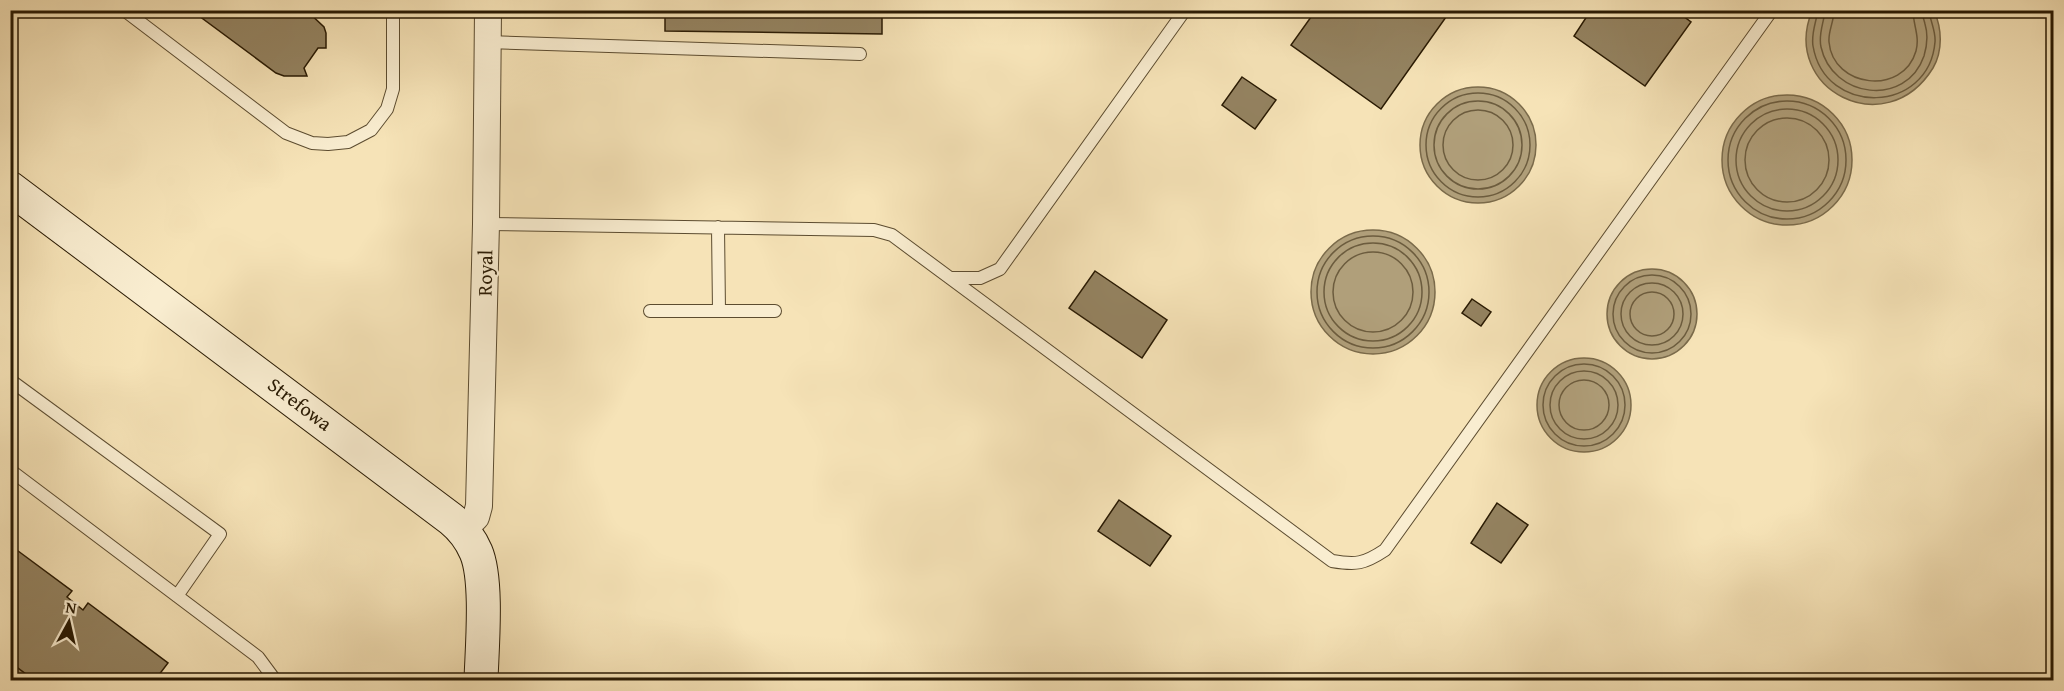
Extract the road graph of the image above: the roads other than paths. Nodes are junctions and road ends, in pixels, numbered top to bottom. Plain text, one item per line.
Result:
1 (124, 10) edge
2 (393, 10) edge
3 (488, 10) edge
4 (1185, 10) edge
5 (1772, 10) edge
6 (487, 42) junction
7 (860, 54) dead end
8 (10, 188) edge
9 (486, 224) junction
10 (718, 227) junction
11 (948, 278) junction
12 (650, 311) dead end
13 (718, 311) junction
14 (775, 311) dead end
15 (10, 380) edge
16 (10, 470) edge
17 (464, 530) junction
18 (177, 596) junction
19 (275, 681) edge
20 (481, 681) edge

1 - 2 lane
3 - 6 street, Royal
4 - 11 lane
5 - 11 lane
6 - 7 lane
6 - 9 street, Royal
8 - 17 street, Strefowa
9 - 10 lane
9 - 17 street, Royal
10 - 11 lane
10 - 13 lane
12 - 13 lane
13 - 14 lane
15 - 18 lane
16 - 18 lane
17 - 20 street, Strefowa
18 - 19 lane

